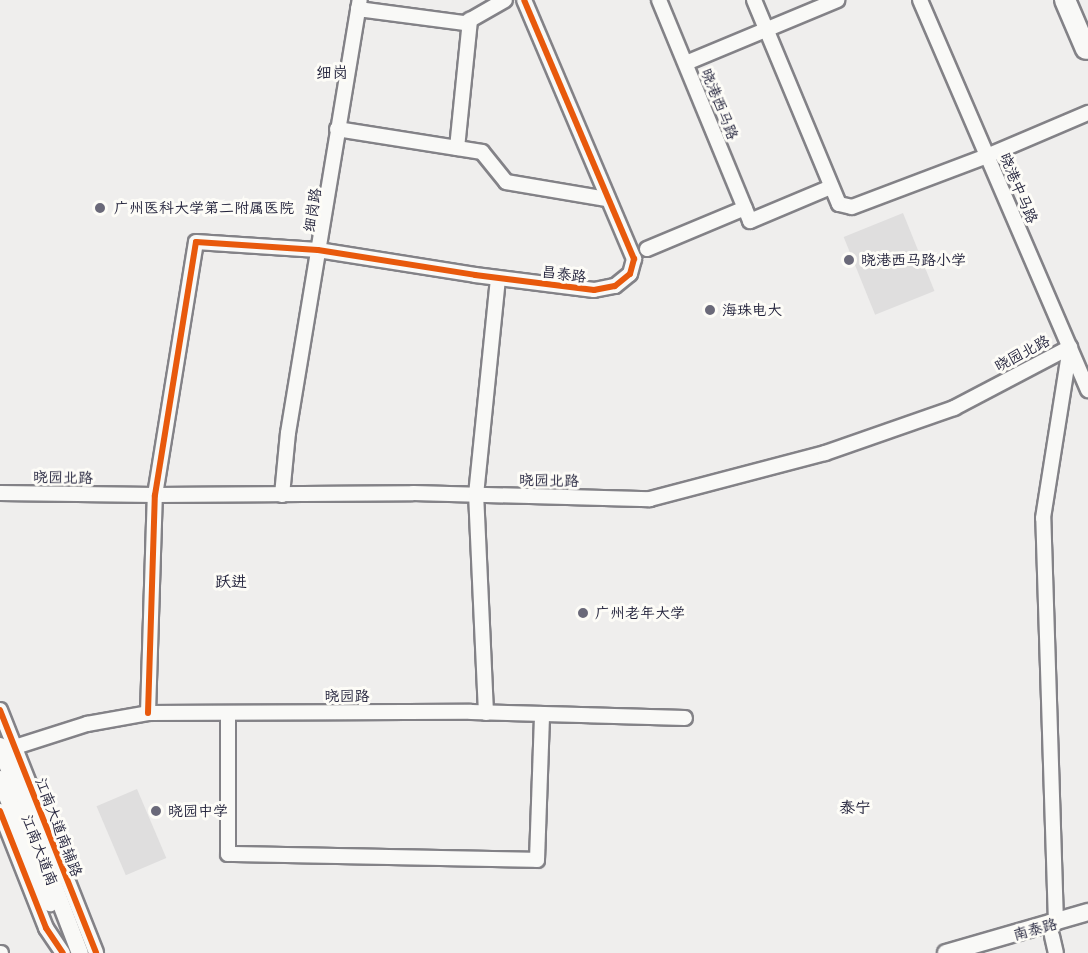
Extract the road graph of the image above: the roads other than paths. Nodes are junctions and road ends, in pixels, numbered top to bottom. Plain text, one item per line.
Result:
1 (505, 0) edge
2 (524, 0) edge
3 (659, 0) edge
4 (754, 0) edge
5 (837, 0) edge
6 (920, 0) edge
7 (1056, 0) edge
8 (1065, 0) edge
9 (1070, 0) edge
10 (1076, 0) edge
11 (359, 5) edge
12 (470, 20) junction
13 (1088, 28) edge
14 (767, 29) junction
15 (1087, 51) edge
16 (686, 63) junction
17 (1088, 113) edge
18 (337, 129) junction
19 (457, 148) junction
20 (987, 156) junction
21 (831, 188) junction
22 (607, 199) junction
23 (747, 215) junction
24 (647, 249) dead end
25 (318, 250) junction
26 (498, 278) junction
27 (1070, 347) junction
28 (1088, 390) edge
29 (0, 493) edge
30 (155, 495) junction
31 (282, 495) junction
32 (476, 495) junction
33 (0, 710) edge
34 (148, 713) junction
35 (228, 713) junction
36 (486, 713) junction
37 (542, 714) junction
38 (685, 718) dead end
39 (7, 747) edge
40 (0, 779) edge
41 (0, 811) edge
42 (25, 827) junction
43 (1088, 912) edge
44 (1088, 924) edge
45 (1054, 929) junction
46 (63, 953) edge
47 (69, 953) edge
48 (81, 953) edge
49 (96, 953) edge
50 (946, 953) edge
51 (992, 953) edge
52 (1056, 953) edge

1 - 12 street
2 - 22 street, 昌泰路
3 - 16 street, 晓港西马路
4 - 14 street
5 - 14 street
6 - 20 street, 晓港中马路
7 - 15 street
8 - 15 highway
9 - 15 main road
10 - 13 highway
11 - 12 street
11 - 18 street, 细岗路
12 - 19 street
14 - 16 street
14 - 21 street
16 - 23 street, 晓港西马路
17 - 20 street
18 - 19 street
18 - 25 street, 细岗路
19 - 22 street
20 - 21 street
20 - 27 street, 晓港中马路
21 - 23 street
22 - 26 street, 昌泰路
23 - 24 street
25 - 26 street, 昌泰路
25 - 30 street, 昌泰路
25 - 31 street, 细岗路
26 - 32 street
27 - 28 street, 晓港中马路
27 - 32 street, 晓园北路
27 - 45 street
29 - 30 street, 晓园北路
30 - 31 street, 晓园北路
30 - 34 street
31 - 32 street, 晓园北路
32 - 36 street
33 - 39 street
34 - 35 street, 晓园路
34 - 39 street, 晓园路
35 - 36 street, 晓园路
35 - 37 street
36 - 37 street, 晓园路
37 - 38 street, 晓园路
39 - 42 main road, 江南大道南
40 - 42 main road, 江南大道南
41 - 42 street, 江南大道南辅路
42 - 46 street, 江南大道南辅路
42 - 47 main road, 江南大道南
42 - 48 main road, 江南大道南
42 - 49 street, 江南大道南辅路
43 - 45 main road, 南泰路
44 - 45 main road, 南泰路
45 - 50 main road, 南泰路
45 - 51 main road, 南泰路
45 - 52 street

